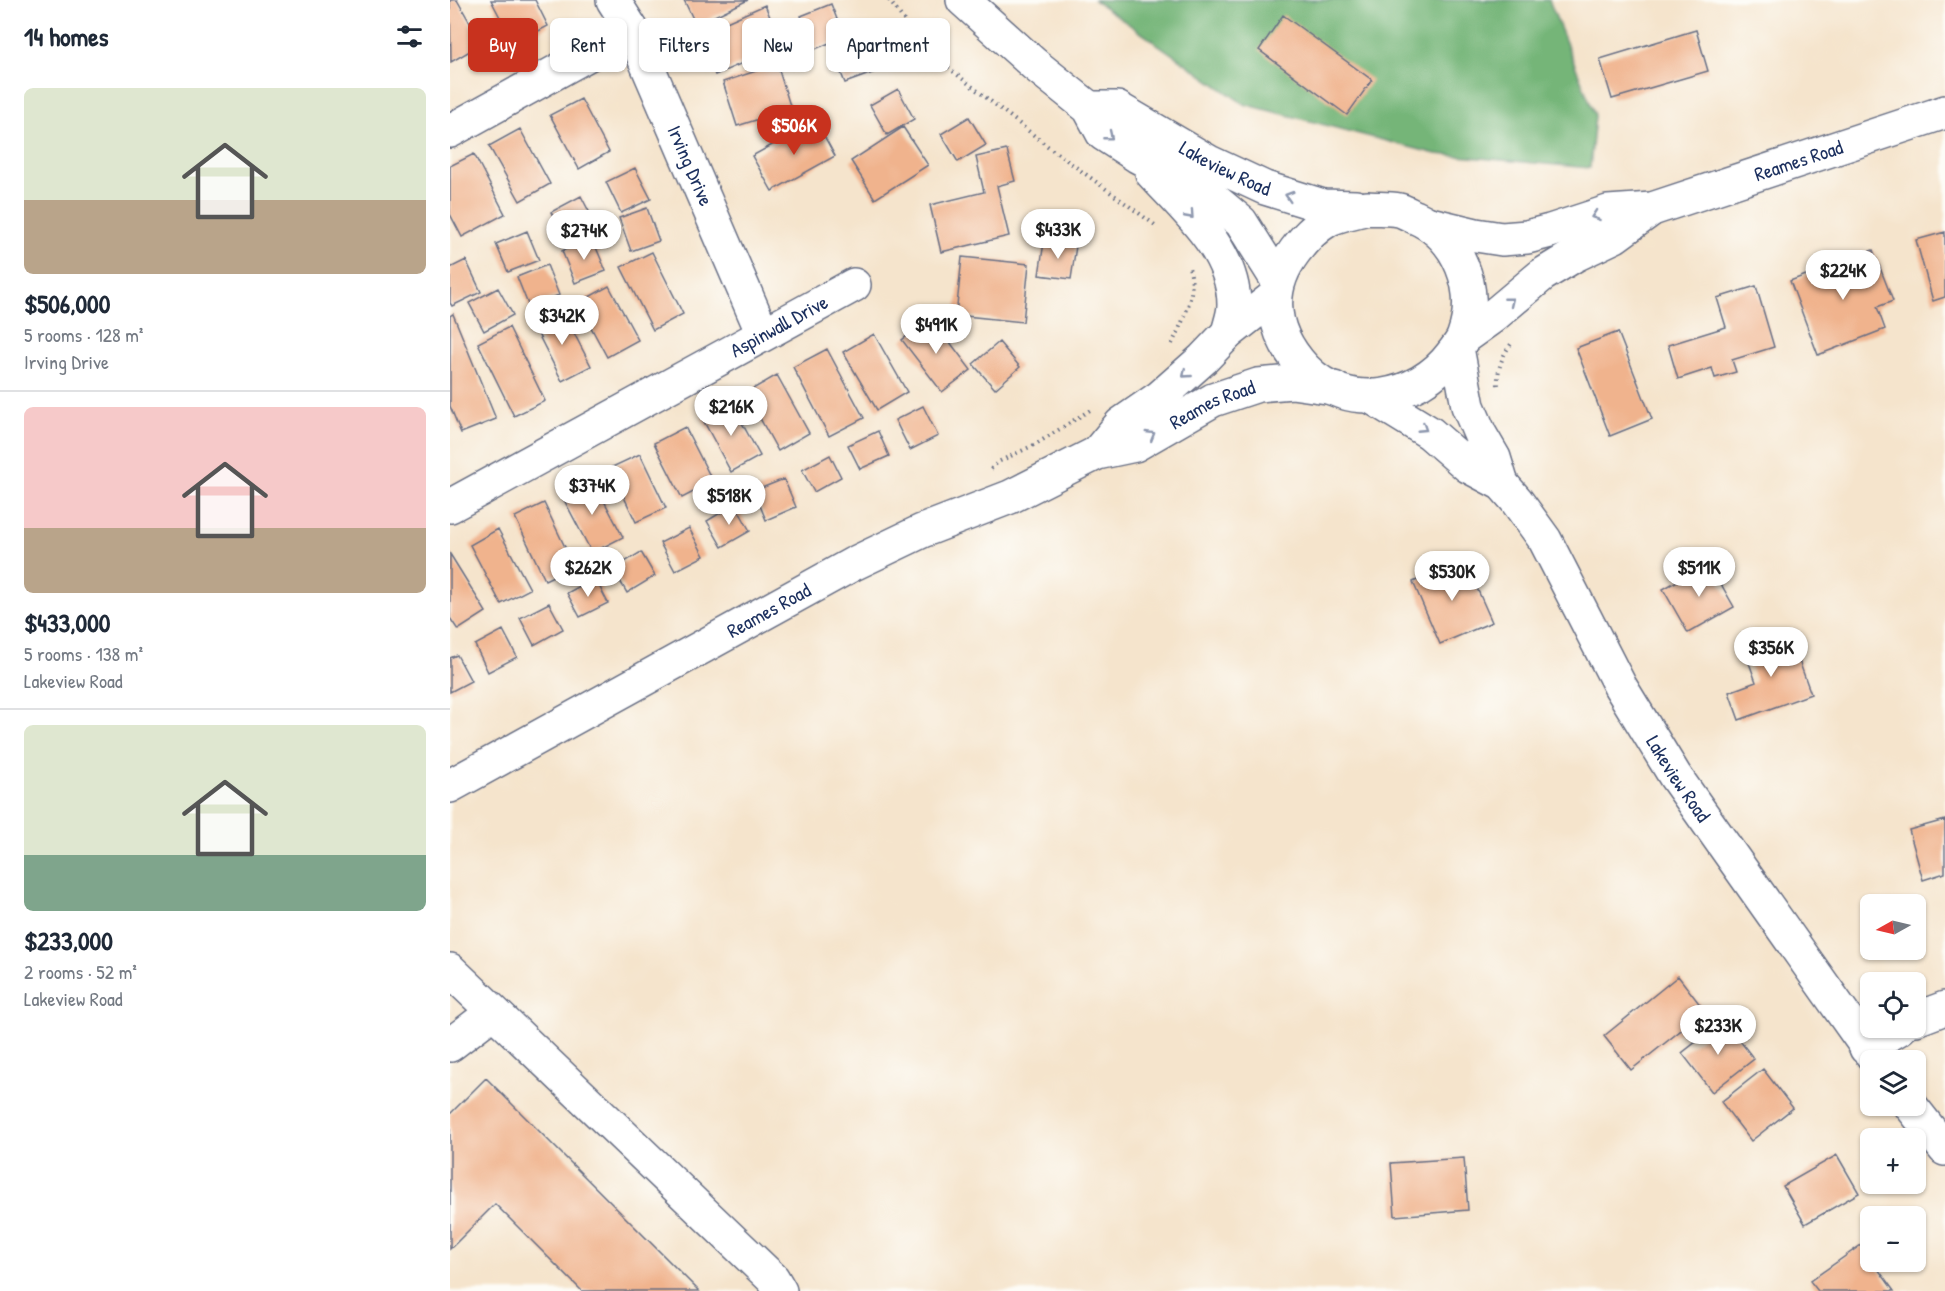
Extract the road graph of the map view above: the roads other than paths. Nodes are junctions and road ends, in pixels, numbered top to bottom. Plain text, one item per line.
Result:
1 (613, 0) edge
2 (963, 0) edge
3 (632, 30) junction
4 (1089, 108) junction
5 (1945, 112) edge
6 (450, 131) edge
7 (1137, 156) junction
8 (1367, 208) junction
9 (1652, 209) junction
10 (1430, 224) junction
11 (854, 285) dead end
12 (1276, 289) junction
13 (1228, 333) junction
14 (763, 334) junction
15 (1460, 342) junction
16 (1334, 388) junction
17 (1373, 398) junction
18 (1096, 453) junction
19 (1502, 484) junction
20 (450, 506) edge
21 (450, 786) edge
22 (450, 970) edge
23 (1945, 1008) edge
24 (493, 1012) junction
25 (1926, 1015) edge
26 (1888, 1038) edge
27 (450, 1046) edge
28 (1867, 1050) edge
29 (1874, 1050) edge
30 (1919, 1116) edge
31 (1945, 1149) edge
32 (780, 1291) edge

1 - 3 main road, Irving Drive
2 - 4 main road, Lakeview Road
3 - 6 main road
3 - 14 main road, Irving Drive
4 -> 7 main road, Lakeview Road
8 -> 4 main road, Lakeview Road
5 - 9 main road, Reames Road
7 - 12 main road, Lakeview Road
7 -> 13 main road
8 - 10 main road
8 - 12 main road
9 -> 10 main road, Reames Road
15 -> 9 main road, Reames Road
10 - 15 main road
11 - 14 main road, Aspinwall Drive
12 - 13 main road, Reames Road
12 - 16 main road
13 -> 18 main road, Reames Road
14 - 20 main road, Aspinwall Drive
15 - 17 main road
15 - 19 main road, Lakeview Road
16 - 17 main road
18 -> 16 main road, Reames Road
17 -> 19 main road, Lakeview Road
18 - 21 main road, Reames Road
19 - 28 main road, Lakeview Road
22 - 24 main road
23 - 25 main road
24 - 27 main road
24 - 32 main road
26 - 29 main road
30 - 31 main road

